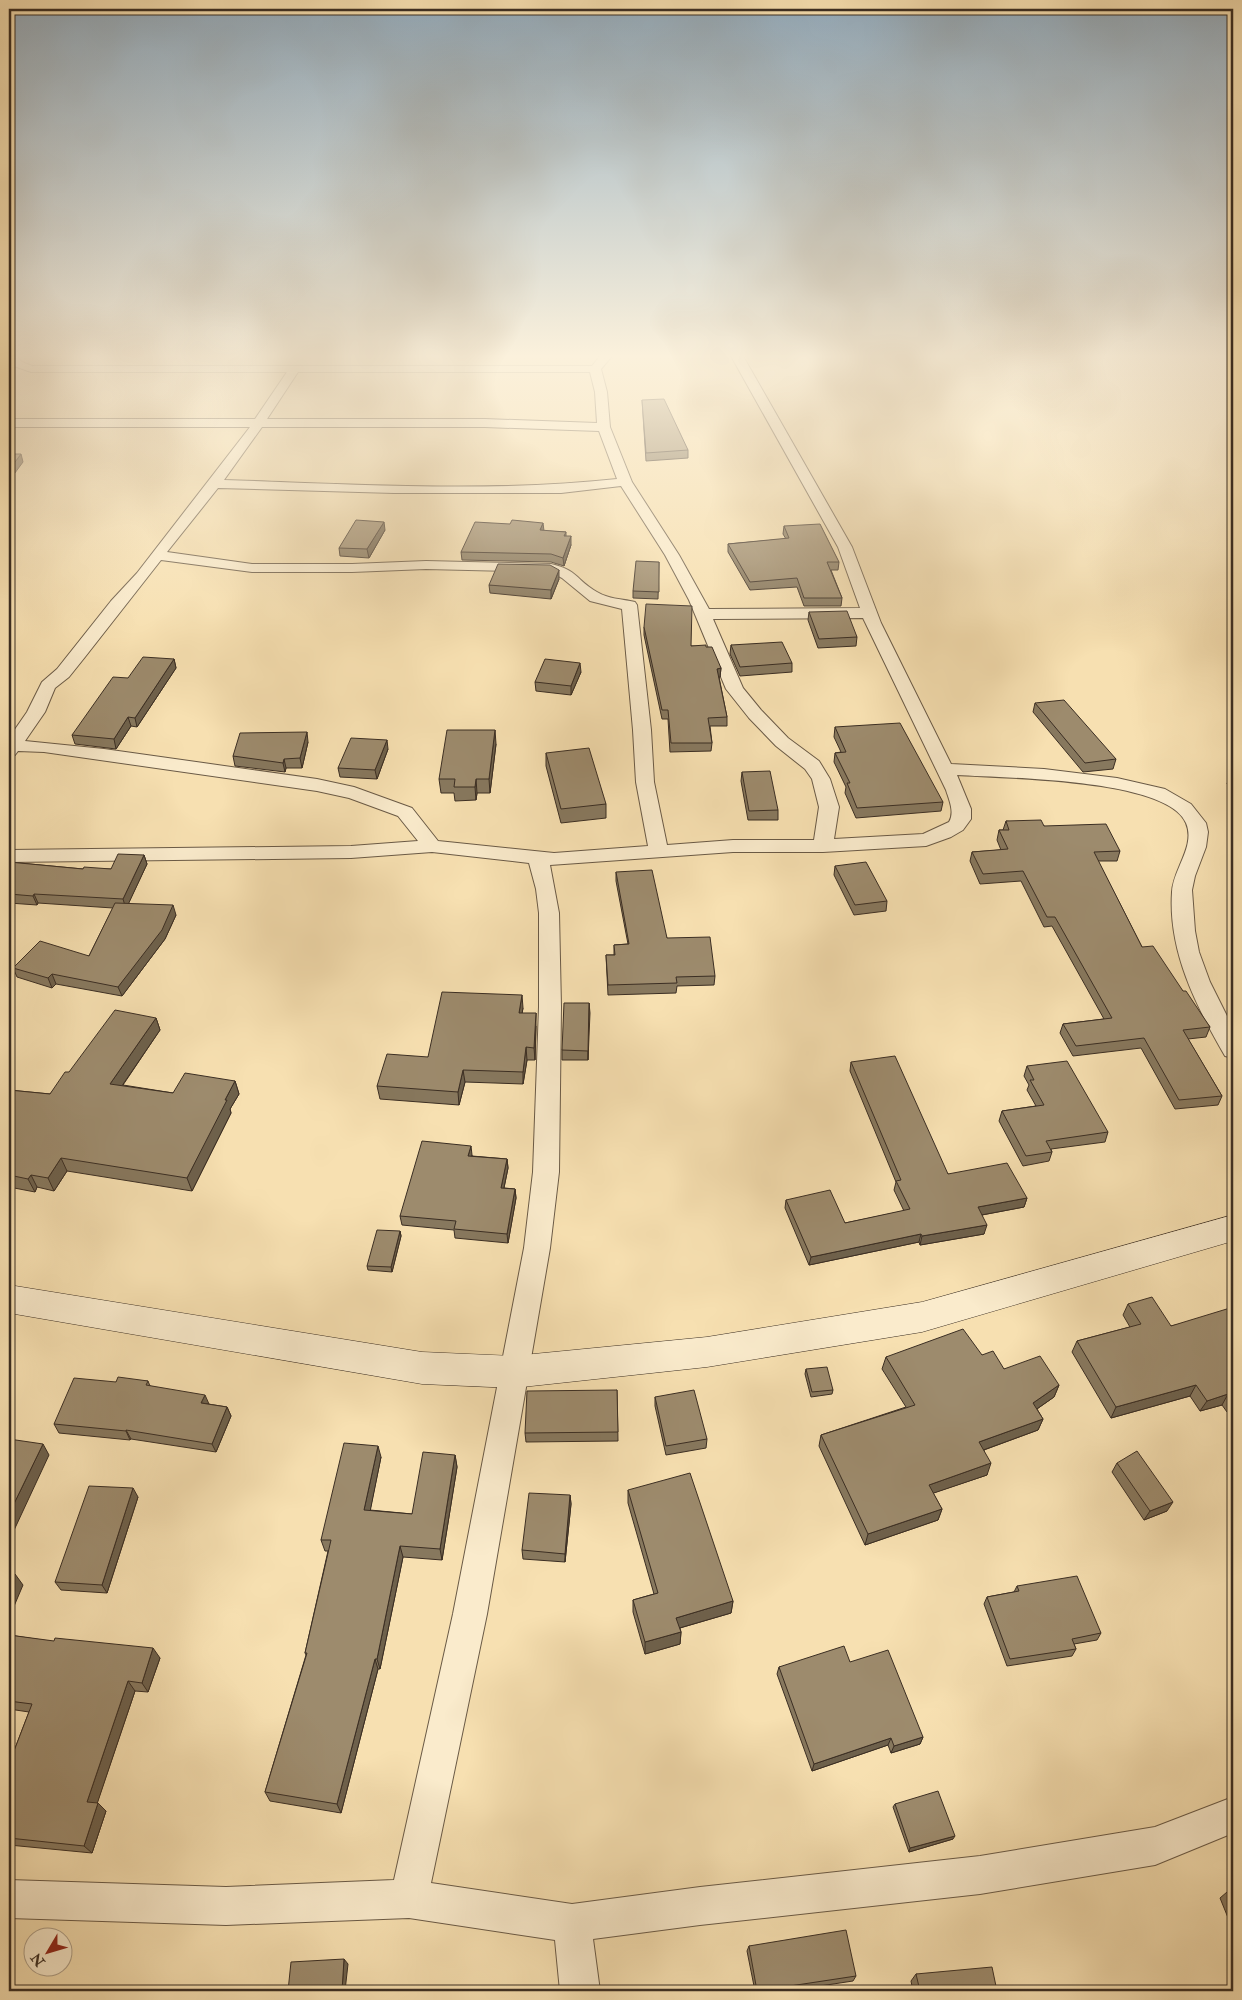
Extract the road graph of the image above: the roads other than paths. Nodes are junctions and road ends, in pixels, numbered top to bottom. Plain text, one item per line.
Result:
1 (239, 449) edge
2 (613, 449) edge
3 (790, 449) edge
4 (625, 482) junction
5 (214, 484) junction
6 (157, 556) junction
7 (629, 605) junction
8 (647, 606) edge
9 (683, 608) edge
10 (702, 611) junction
11 (869, 612) junction
12 (10, 747) edge
13 (946, 769) junction
14 (432, 846) junction
15 (823, 846) junction
16 (659, 852) junction
17 (9, 856) edge
18 (538, 857) junction
19 (1233, 1050) edge
20 (1233, 1228) edge
21 (9, 1299) edge
22 (513, 1372) junction
23 (1233, 1815) edge
24 (9, 1898) edge
25 (409, 1899) junction
26 (572, 1923) junction
27 (580, 1991) edge

1 - 5 street
2 - 4 street
3 - 11 street
4 - 5 street
4 - 10 street
5 - 6 street
6 - 7 street
6 - 12 street
7 - 8 street
7 - 16 street
9 - 10 street
10 - 11 street
10 - 15 street
11 - 13 street
12 - 14 street
13 - 15 street
13 - 19 street
14 - 17 street
14 - 18 street
15 - 16 street
16 - 18 street
18 - 22 street
20 - 22 main road
21 - 22 main road
22 - 25 street
23 - 26 street
24 - 25 street
25 - 26 street
26 - 27 street

